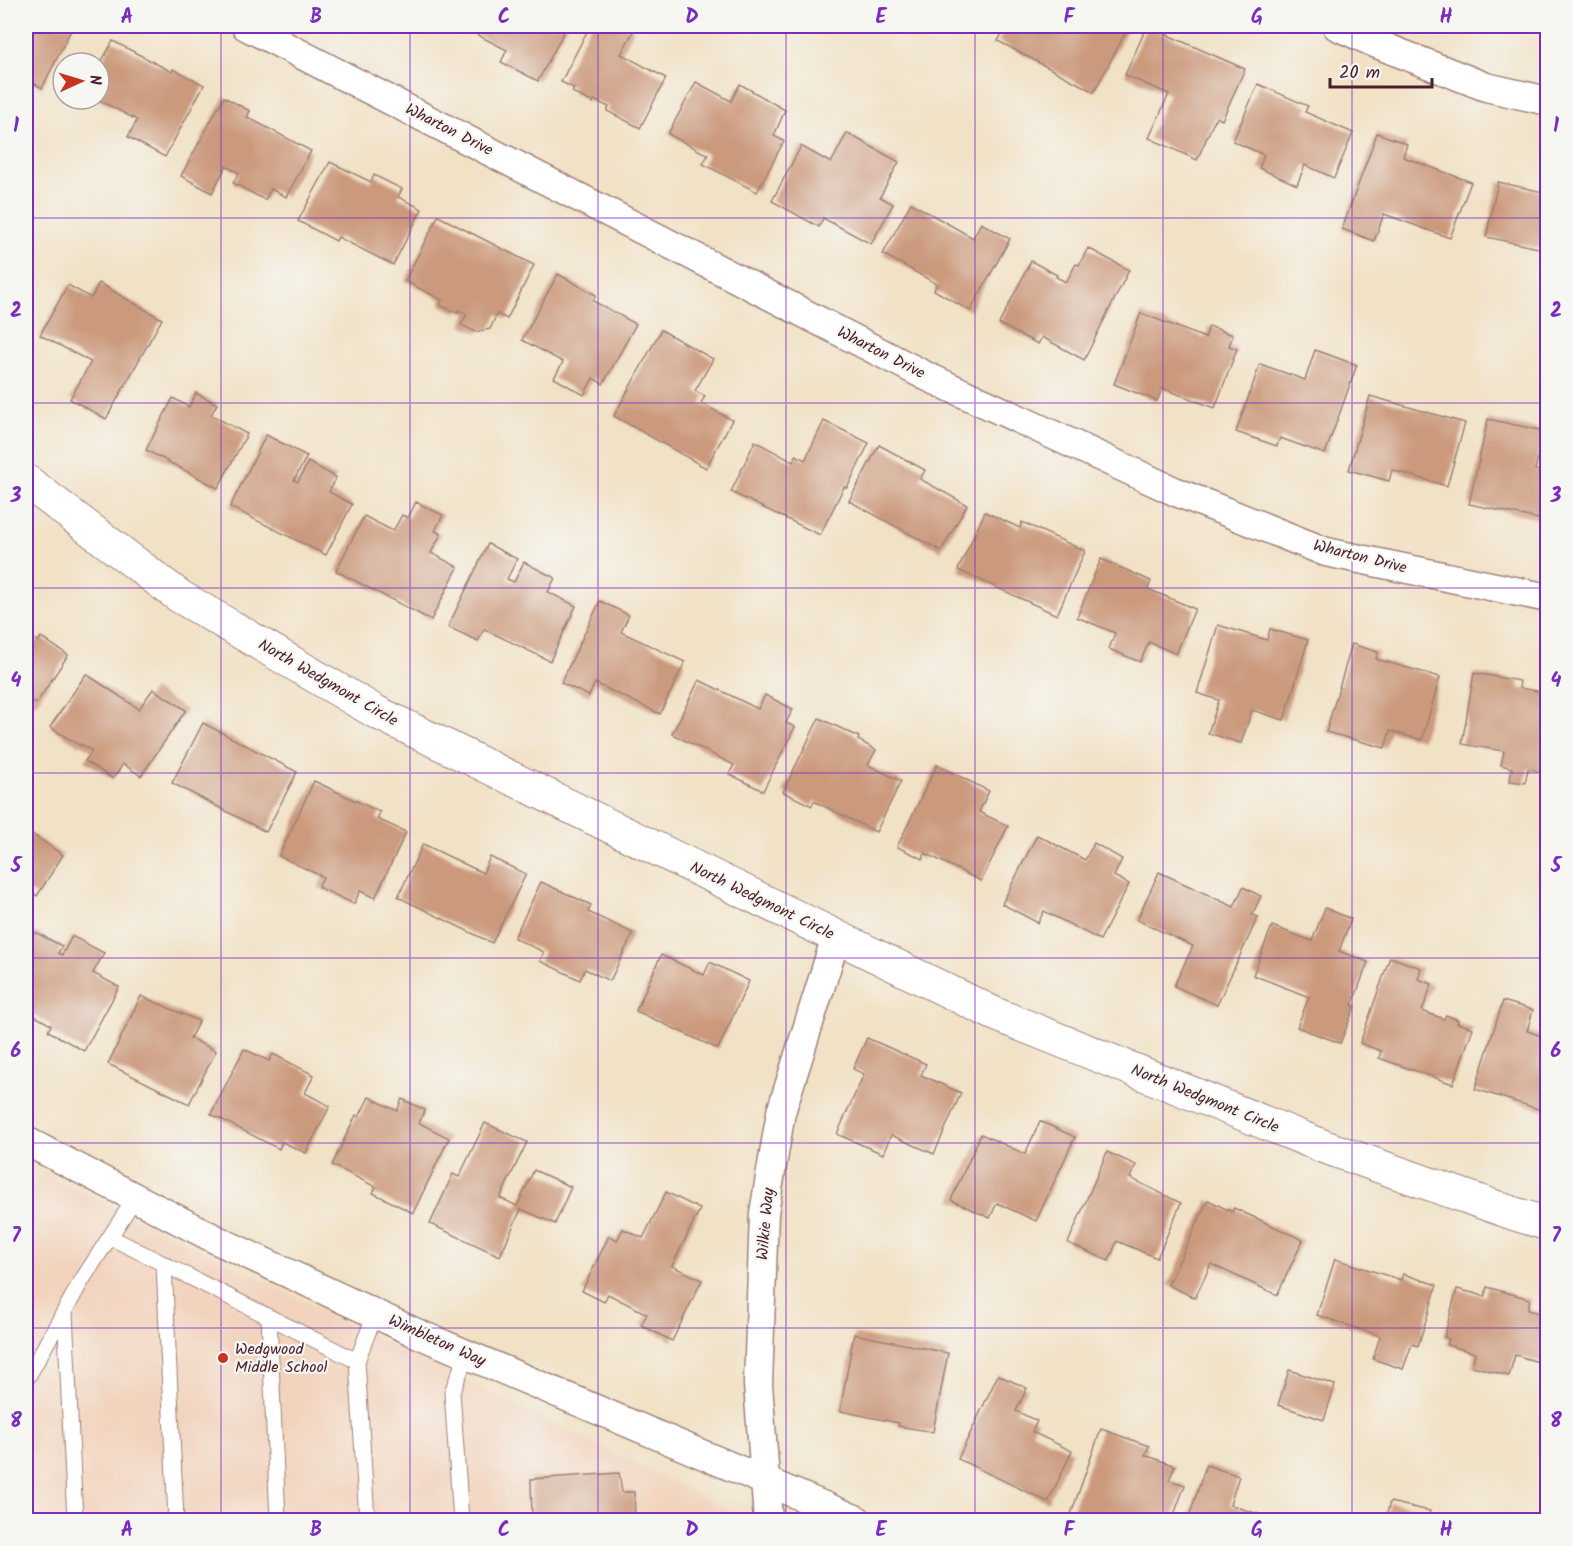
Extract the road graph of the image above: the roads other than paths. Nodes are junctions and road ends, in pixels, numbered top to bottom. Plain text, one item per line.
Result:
1 (246, 26) edge
2 (1337, 26) edge
3 (1548, 101) edge
4 (26, 481) edge
5 (1548, 598) edge
6 (836, 937) junction
7 (26, 1141) edge
8 (135, 1198) junction
9 (1548, 1224) edge
10 (110, 1237) junction
11 (164, 1264) junction
12 (65, 1311) junction
13 (375, 1314) junction
14 (269, 1317) junction
15 (467, 1354) junction
16 (357, 1361) junction
17 (26, 1380) edge
18 (765, 1482) junction
19 (75, 1521) edge
20 (176, 1521) edge
21 (278, 1521) edge
22 (367, 1521) edge
23 (461, 1521) edge
24 (768, 1521) edge
25 (857, 1521) edge

1 - 5 street, Wharton Drive
2 - 3 street
4 - 6 street, North Wedgmont Circle
6 - 9 street, North Wedgmont Circle
6 - 18 street, Wilkie Way
7 - 8 street, Wimbleton Way
8 - 10 lane
8 - 13 street, Wimbleton Way
10 - 11 lane
10 - 12 lane
11 - 14 lane
11 - 20 lane
12 - 17 lane
12 - 19 lane
13 - 15 street, Wimbleton Way
13 - 16 lane
14 - 16 lane
14 - 21 lane
15 - 18 street, Wimbleton Way
15 - 23 lane
16 - 22 lane
18 - 24 street, Wilkie Way
18 - 25 street, Wimbleton Way

